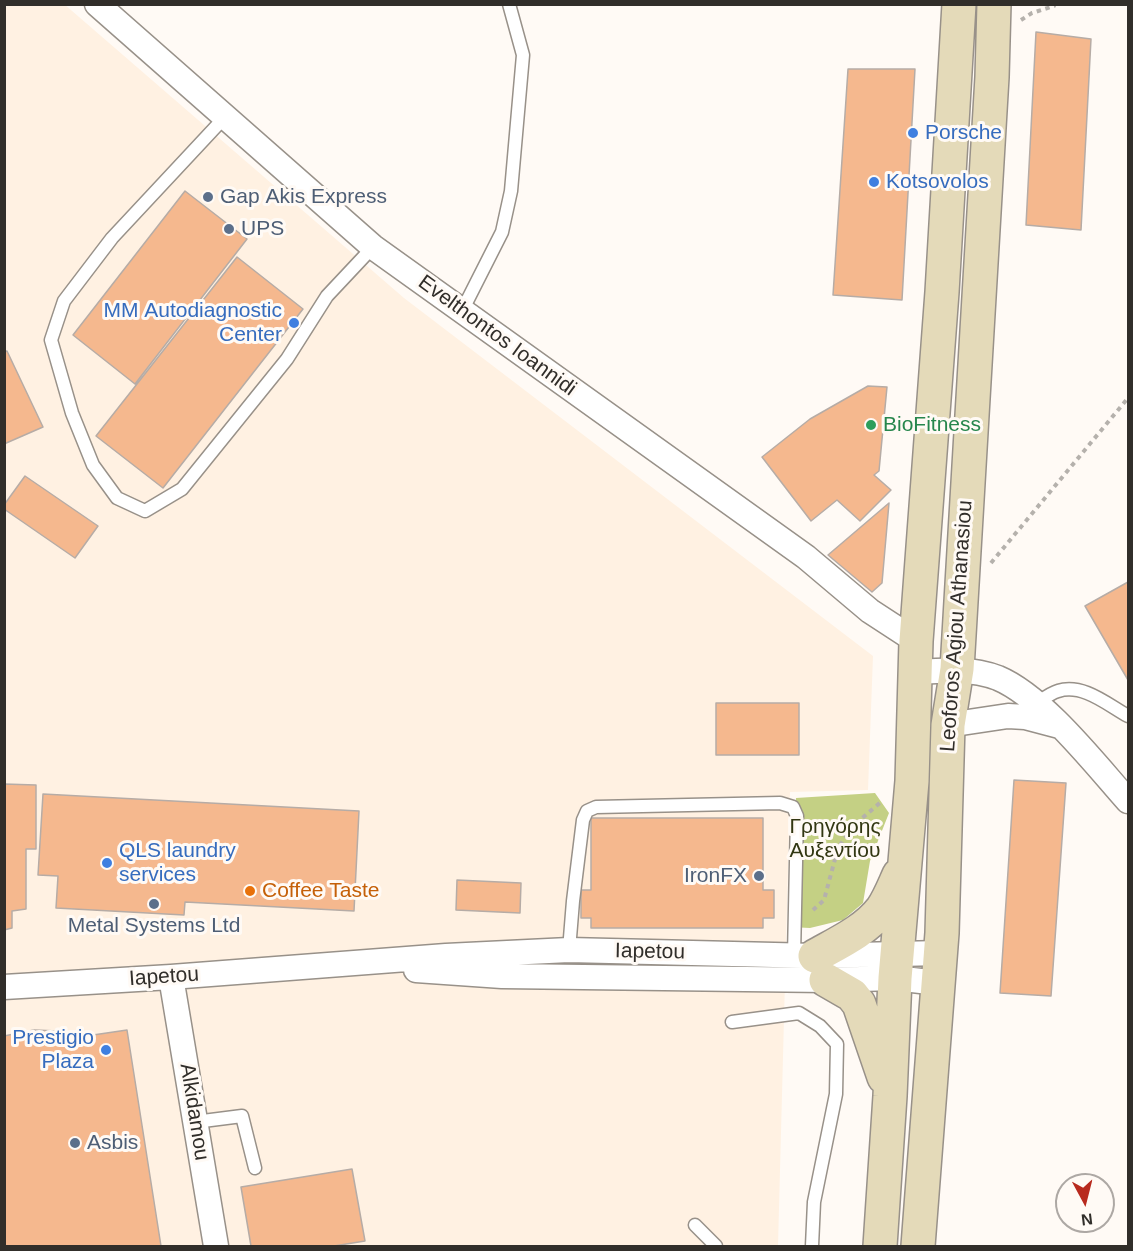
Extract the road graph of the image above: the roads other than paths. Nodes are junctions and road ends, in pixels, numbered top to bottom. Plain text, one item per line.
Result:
1 (97, 4) edge
2 (509, 4) edge
3 (959, 4) edge
4 (994, 4) edge
5 (224, 118) junction
6 (373, 247) junction
7 (462, 311) junction
8 (916, 657) junction
9 (957, 669) junction
10 (1037, 703) junction
11 (1128, 716) edge
12 (948, 725) junction
13 (1059, 726) junction
14 (1128, 801) edge
15 (903, 866) junction
16 (569, 950) junction
17 (360, 964) junction
18 (811, 964) junction
19 (896, 966) junction
20 (939, 968) junction
21 (171, 977) junction
22 (4, 987) edge
23 (732, 1022) dead end
24 (890, 1096) junction
25 (195, 1122) junction
26 (255, 1167) dead end
27 (695, 1225) dead end
28 (216, 1246) edge
29 (716, 1246) edge
30 (812, 1246) edge
31 (880, 1246) edge
32 (918, 1246) edge

1 - 5 street, Evelthontos Ioannidi
2 - 7 lane
3 - 8 main road, Leoforos Agiou Athanasiou
4 - 9 main road, Leoforos Agiou Athanasiou
5 - 6 street, Evelthontos Ioannidi
5 - 6 lane
6 - 7 street, Evelthontos Ioannidi
7 - 8 street, Evelthontos Ioannidi
8 - 9 street
8 - 15 main road, Leoforos Agiou Athanasiou
9 - 10 street
9 - 12 main road, Leoforos Agiou Athanasiou
10 - 11 lane
10 - 13 street
12 - 13 street
12 - 20 main road, Leoforos Agiou Athanasiou
13 - 14 street
15 - 18 main road
15 - 19 main road, Leoforos Agiou Athanasiou
16 - 17 street, Iapetou
16 - 18 street, Iapetou
16 - 18 lane
17 - 18 street, Iapetou
17 - 21 street, Iapetou
18 - 19 street, Iapetou
18 - 24 main road
19 - 20 street, Iapetou
19 - 24 main road, Leoforos Agiou Athanasiou
20 - 32 main road, Leoforos Agiou Athanasiou
21 - 22 street, Iapetou
21 - 25 street, Alkidamou
23 - 30 lane
24 - 31 main road, Leoforos Agiou Athanasiou
25 - 26 lane
25 - 28 street, Alkidamou
27 - 29 lane

